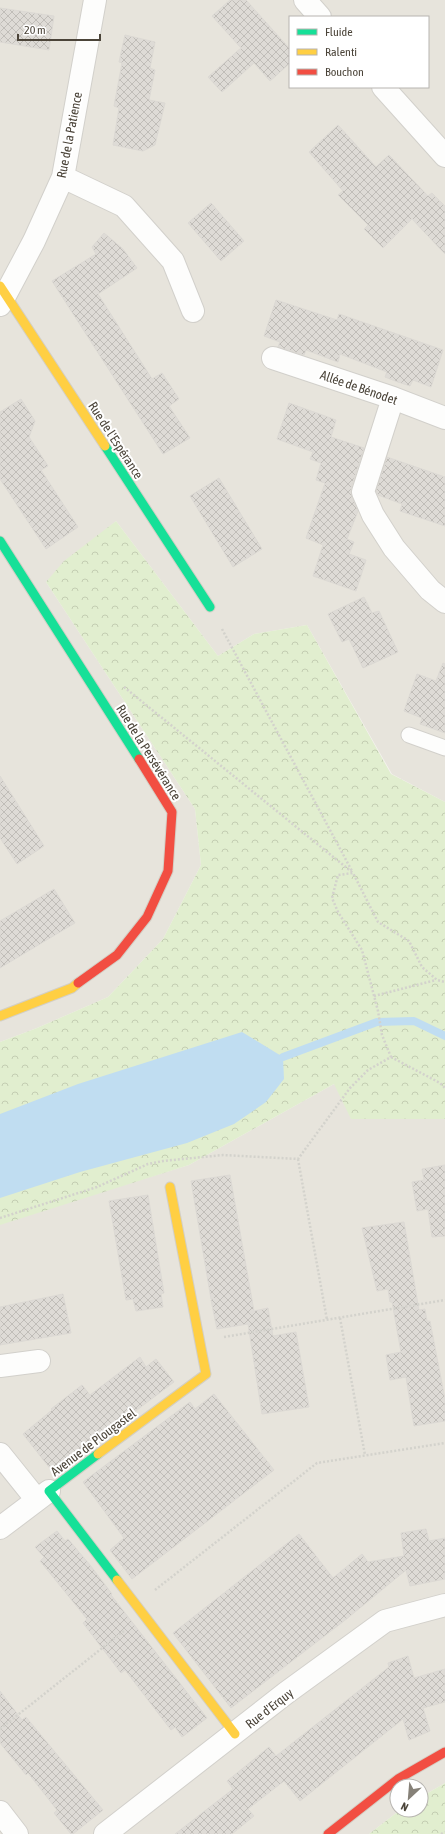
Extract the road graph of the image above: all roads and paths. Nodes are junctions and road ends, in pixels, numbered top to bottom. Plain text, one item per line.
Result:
1 (95, 0) edge
2 (305, 0) edge
3 (319, 16) edge
4 (384, 88) edge
5 (445, 156) edge
6 (63, 177) junction
7 (2, 295) edge
8 (193, 311) dead end
9 (273, 358) dead end
10 (393, 398) junction
11 (445, 418) edge
12 (0, 541) edge
13 (445, 602) edge
14 (210, 607) joint
15 (121, 684) dead end
16 (409, 735) dead end
17 (445, 748) edge
18 (353, 873) junction
19 (437, 980) junction
20 (445, 982) edge
21 (374, 996) junction
22 (0, 1016) edge
23 (391, 1057) junction
24 (445, 1088) edge
25 (298, 1160) junction
26 (170, 1187) dead end
27 (0, 1218) edge
28 (445, 1300) edge
29 (340, 1318) junction
30 (327, 1320) junction
31 (200, 1342) junction
32 (39, 1360) dead end
33 (0, 1366) edge
34 (445, 1443) edge
35 (0, 1454) edge
36 (365, 1455) junction
37 (43, 1495) junction
38 (0, 1528) edge
39 (136, 1604) junction
40 (445, 1605) edge
41 (144, 1615) junction
42 (0, 1729) edge
43 (235, 1734) junction
44 (445, 1752) edge
45 (0, 1812) edge
46 (445, 1832) edge
47 (17, 1834) edge
48 (105, 1834) edge
49 (328, 1834) edge
50 (441, 1834) edge

1 - 6 street, Rue de la Patience
2 - 3 street
4 - 5 street
6 - 7 street, Rue de la Patience
6 - 8 street
7 - 14 street, Rue de l'Espérance
9 - 10 street, Allée de Bénodet
10 - 11 street, Allée de Bénodet
10 - 13 street
12 - 22 street, Rue de la Persévérance
14 - 18 path
15 - 18 path
16 - 17 lane
18 - 19 path
18 - 21 path
19 - 20 path
19 - 21 path
21 - 23 path
23 - 24 path
23 - 25 path
25 - 27 path
25 - 30 path
26 - 31 street, Avenue de Plougastel
28 - 29 path
29 - 30 path
29 - 36 path
30 - 31 path
31 - 37 street, Avenue de Plougastel
32 - 33 street
34 - 36 path
35 - 37 street
36 - 39 path
37 - 38 street
37 - 39 street, Avenue de Plougastel
39 - 41 street, Avenue de Plougastel
40 - 43 street, Rue d'Erquy
41 - 42 path
41 - 43 street, Avenue de Plougastel
43 - 48 street, Rue d'Erquy
44 - 49 street
45 - 47 street
46 - 50 path

